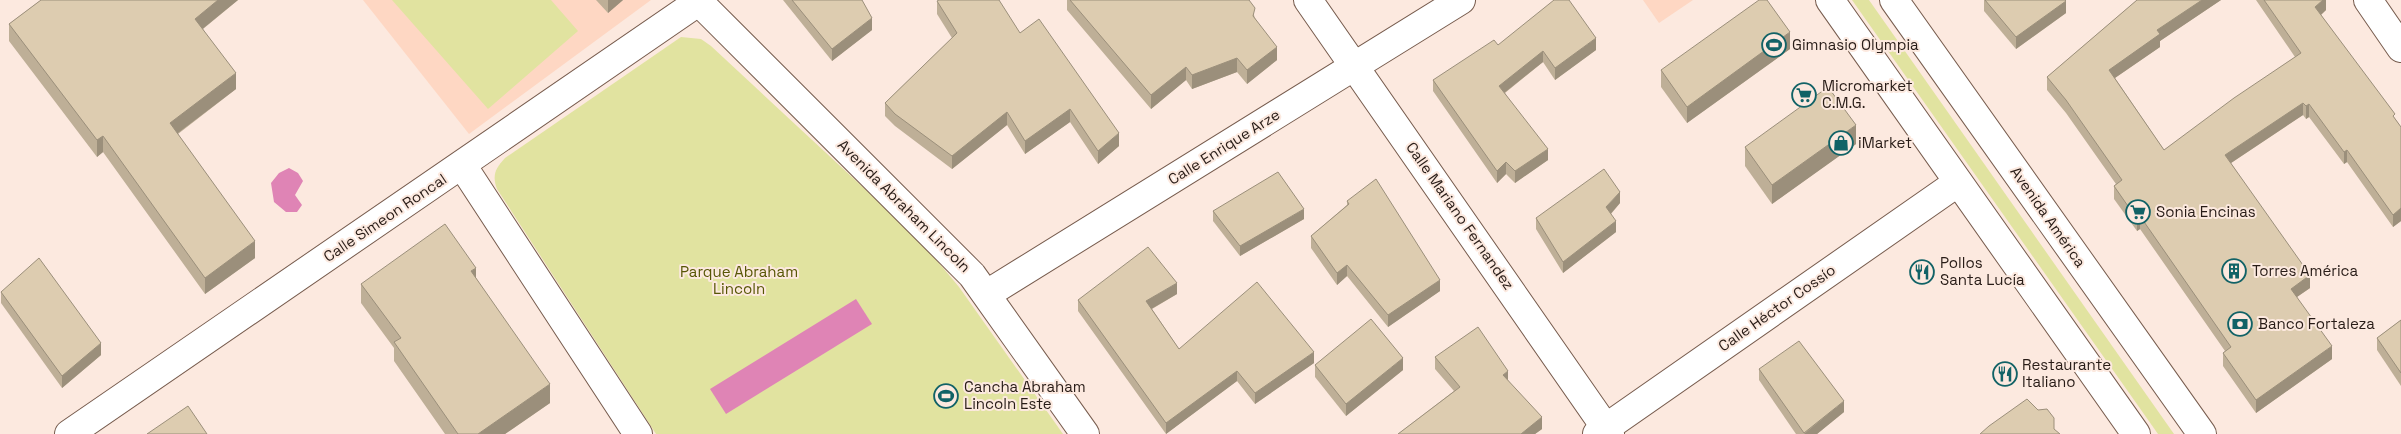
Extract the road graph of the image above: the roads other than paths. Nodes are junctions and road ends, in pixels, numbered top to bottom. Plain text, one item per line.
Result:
1 (1308, 0) edge
2 (1461, 0) edge
3 (1830, 0) edge
4 (1894, 0) edge
5 (2368, 0) edge
6 (699, 1) edge
7 (2401, 48) edge
8 (1356, 66) junction
9 (462, 165) junction
10 (1957, 183) junction
11 (987, 294) junction
12 (1604, 432) edge
13 (69, 434) edge
14 (638, 434) edge
15 (1085, 434) edge
16 (2136, 434) edge
17 (2202, 434) edge

1 - 8 street, Calle Mariano Fernandez
2 - 8 street, Calle Enrique Arze
3 - 10 street
4 - 17 street, Avenida América
5 - 7 street
6 - 9 street, Calle Simeon Roncal
6 - 11 street, Avenida Abraham Lincoln
8 - 11 street, Calle Enrique Arze
8 - 12 street, Calle Mariano Fernandez
9 - 13 street, Calle Simeon Roncal
9 - 14 street
10 - 12 street, Calle Héctor Cossío
10 - 16 street
11 - 15 street, Avenida Abraham Lincoln

